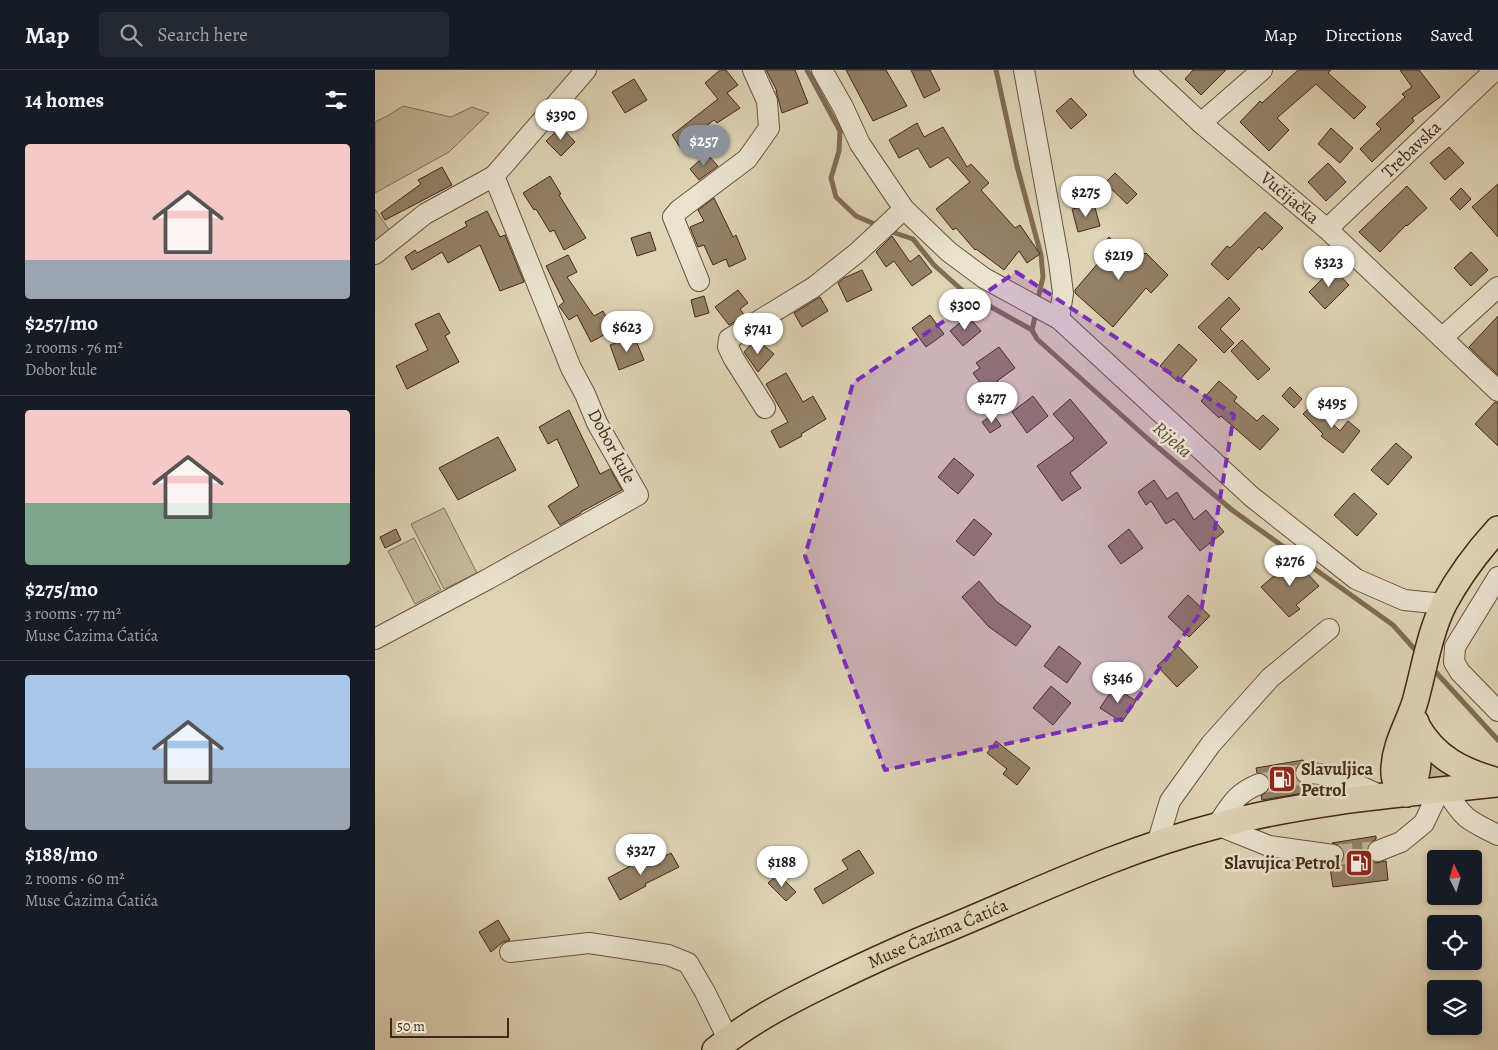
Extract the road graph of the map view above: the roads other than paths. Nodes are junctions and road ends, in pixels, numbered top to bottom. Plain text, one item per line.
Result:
1 (586, 70) edge
2 (753, 70) edge
3 (822, 70) edge
4 (1024, 70) edge
5 (1144, 70) edge
6 (1262, 70) edge
7 (1495, 70) edge
8 (1201, 124) junction
9 (494, 176) junction
10 (890, 222) junction
11 (1327, 229) junction
12 (375, 254) edge
13 (699, 281) dead end
14 (1498, 287) edge
15 (1054, 316) junction
16 (1442, 338) junction
17 (1498, 390) edge
18 (765, 408) dead end
19 (1498, 529) edge
20 (1498, 577) edge
21 (1444, 604) junction
22 (1329, 629) dead end
23 (375, 639) edge
24 (1416, 709) junction
25 (1498, 711) edge
26 (1306, 773) tunnel mouth
27 (1498, 783) edge
28 (1259, 784) tunnel mouth
29 (1443, 790) junction
30 (1385, 793) junction
31 (1217, 825) junction
32 (1498, 835) edge
33 (1157, 844) junction
34 (1378, 851) tunnel mouth
35 (1333, 855) tunnel mouth
36 (510, 952) dead end
37 (722, 1044) edge

1 - 9 street
2 - 13 street
3 - 10 street
4 - 15 street
5 - 8 street, Vučijačka
6 - 8 street
7 - 11 street, Trebavska
8 - 11 street, Vučijačka
9 - 12 street
9 - 23 street, Dobor kule
10 - 15 street
10 - 18 street
11 - 16 street, Vučijačka
14 - 16 street
15 - 21 street
16 - 17 street, Vučijačka
19 - 21 main road
20 - 25 street
21 - 24 main road
22 - 33 street
24 - 27 main road
24 - 30 main road
24 - 30 main road
26 - 30 street
27 - 29 main road, Muse Ćazima Ćatića
28 - 31 street
29 - 30 main road, Muse Ćazima Ćatića
29 - 32 street
29 - 34 street
30 - 31 main road, Muse Ćazima Ćatića
31 - 33 main road, Muse Ćazima Ćatića
31 - 35 street
33 - 37 main road, Muse Ćazima Ćatića
36 - 37 street

